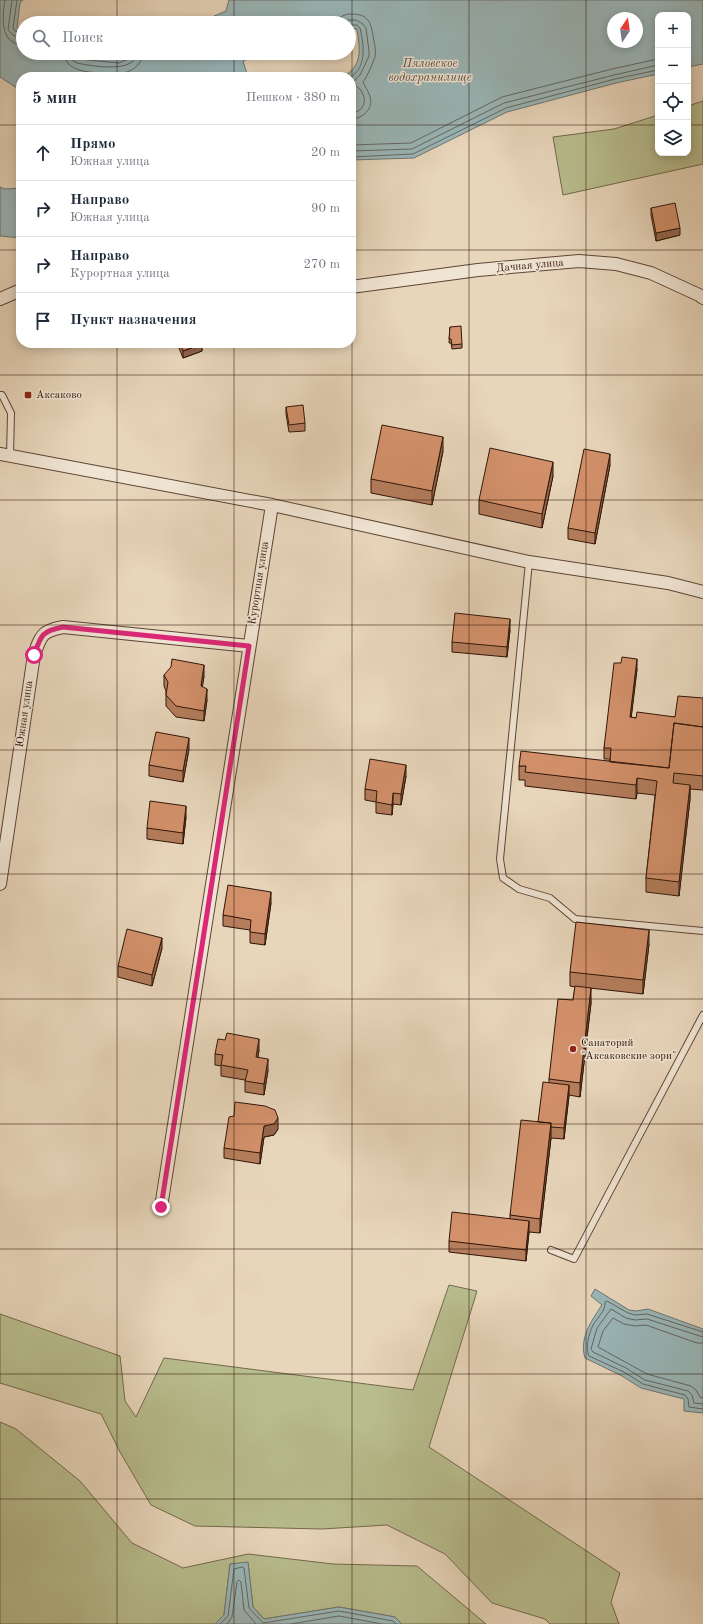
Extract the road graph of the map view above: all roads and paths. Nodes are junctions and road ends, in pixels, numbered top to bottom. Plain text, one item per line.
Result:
1 (356, 286) edge
2 (16, 292) edge
3 (703, 298) edge
4 (0, 300) edge
5 (0, 395) edge
6 (5, 455) edge
7 (272, 505) junction
8 (529, 562) junction
9 (703, 592) edge
10 (249, 646) junction
11 (0, 884) edge
12 (703, 932) edge
13 (703, 1015) edge
14 (161, 1207) dead end
15 (551, 1250) dead end

1 - 3 street, Дачная улица
2 - 4 street
5 - 6 lane
6 - 7 street
7 - 8 street
7 - 10 street, Курортная улица
8 - 9 street
8 - 12 lane
10 - 11 street, Южная улица
10 - 14 street, Курортная улица
13 - 15 lane

